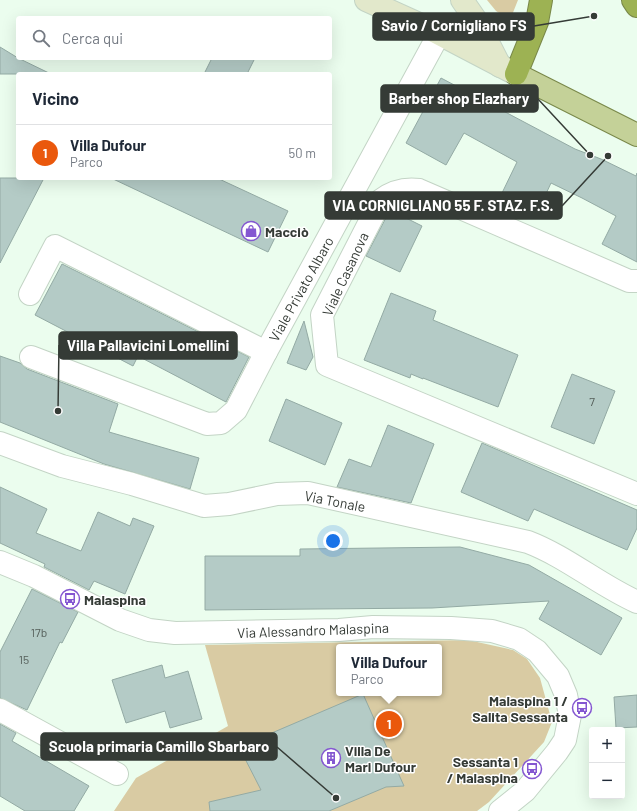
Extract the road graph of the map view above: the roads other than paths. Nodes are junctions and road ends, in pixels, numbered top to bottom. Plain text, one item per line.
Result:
1 (366, 0) edge
2 (462, 0) edge
3 (541, 0) edge
4 (633, 0) edge
5 (637, 6) edge
6 (403, 9) edge
7 (439, 34) junction
8 (508, 70) junction
9 (637, 136) edge
10 (637, 281) edge
11 (30, 294) dead end
12 (266, 352) junction
13 (31, 357) dead end
14 (0, 443) edge
15 (637, 494) edge
16 (0, 562) edge
17 (637, 602) edge
18 (0, 710) edge
19 (117, 774) dead end
20 (500, 811) edge

1 - 6 main road
2 - 8 main road
3 - 8 highway
4 - 5 highway
6 - 7 main road
7 - 8 main road
7 - 12 street, Viale Privato Albaro
8 - 9 main road
10 - 15 street, Viale Casanova
11 - 12 street, Viale Privato Albaro
12 - 13 street
14 - 17 street, Via Tonale
16 - 20 street, Via Alessandro Malaspina
18 - 19 street

